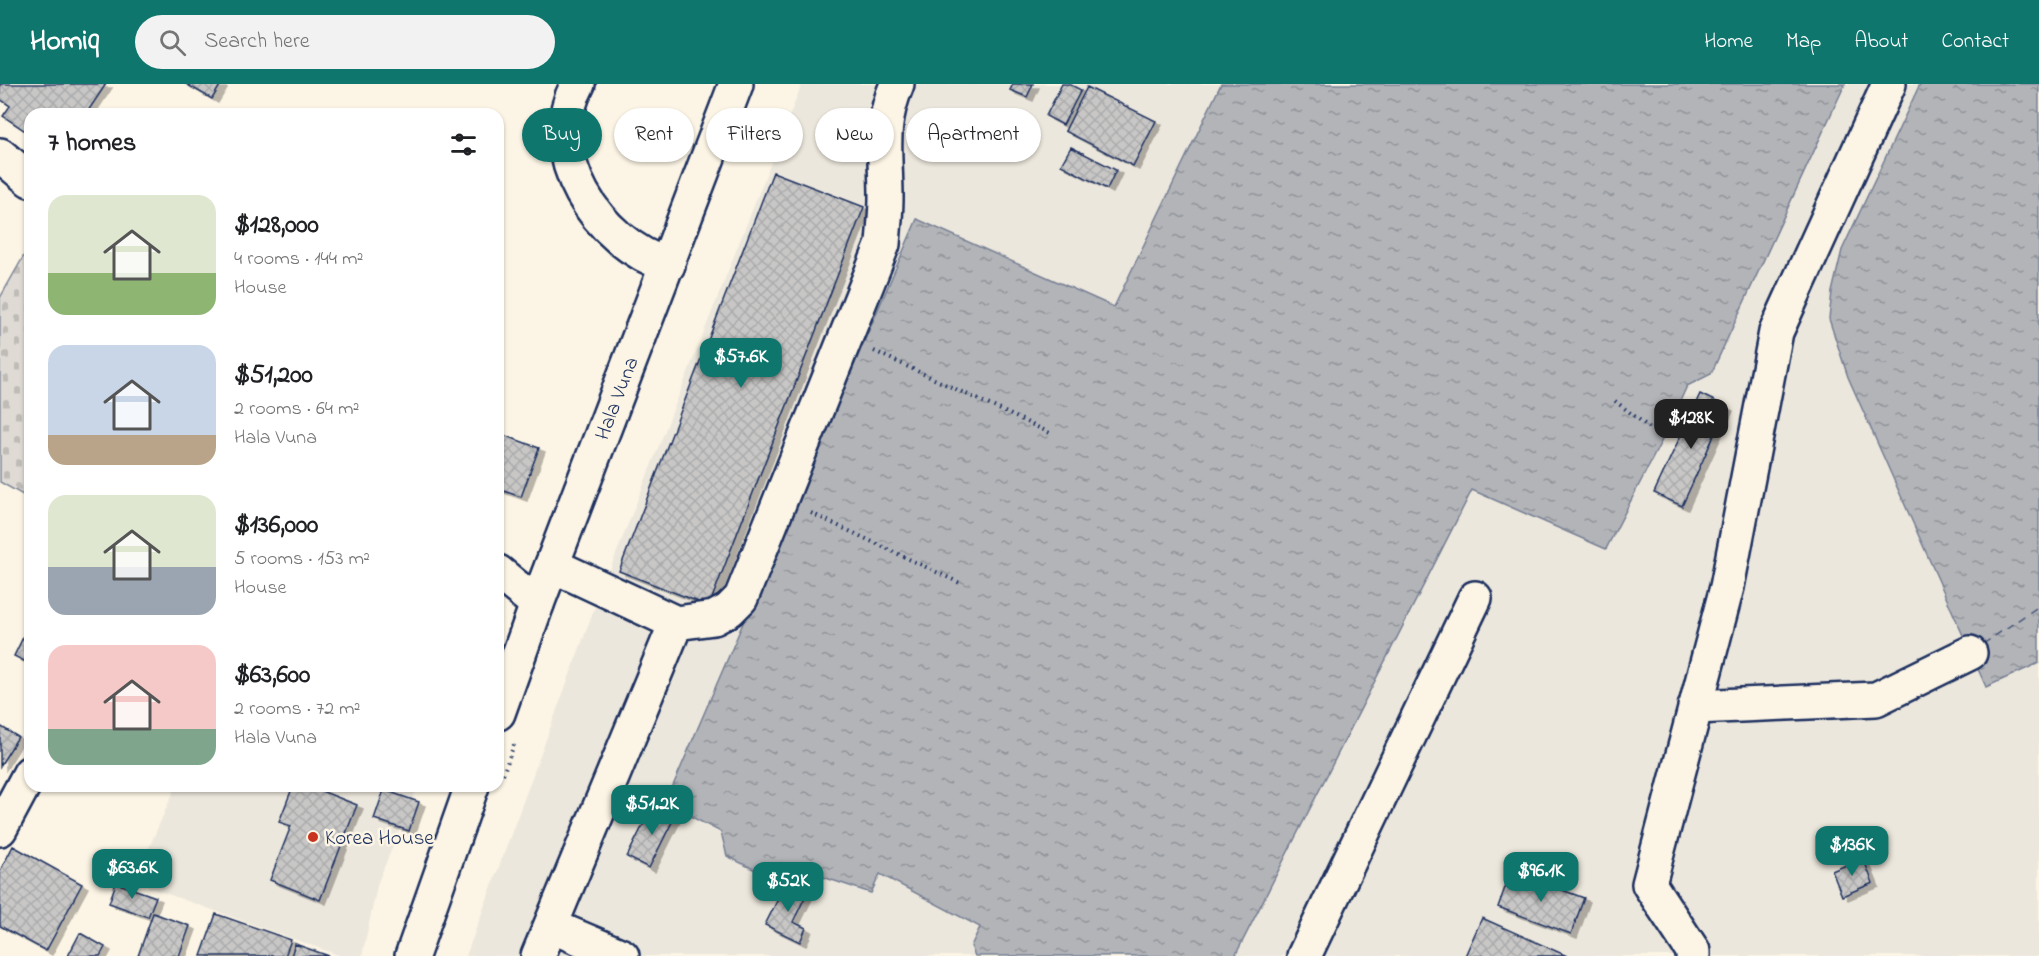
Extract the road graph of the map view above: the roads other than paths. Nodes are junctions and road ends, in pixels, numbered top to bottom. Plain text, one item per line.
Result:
1 (578, 84) edge
2 (736, 84) edge
3 (897, 84) edge
4 (1889, 84) edge
5 (0, 154) edge
6 (24, 175) edge
7 (668, 265) junction
8 (552, 565) junction
9 (504, 577) edge
10 (1475, 598) dead end
11 (537, 604) junction
12 (676, 623) junction
13 (1970, 653) dead end
14 (504, 696) edge
15 (1695, 707) junction
16 (24, 784) edge
17 (470, 792) edge
18 (0, 829) edge
19 (551, 926) junction
20 (412, 956) edge
21 (538, 956) edge
22 (622, 956) edge
23 (1304, 956) edge
24 (1693, 956) edge

1 - 7 main road
2 - 7 main road, Hala Vuna
3 - 12 main road
4 - 15 main road
5 - 6 main road
7 - 8 main road, Hala Vuna
8 - 11 main road, Hala Vuna
8 - 12 main road
9 - 11 main road
10 - 23 main road
11 - 14 main road, Hala Vuna
12 - 19 main road
13 - 15 main road
15 - 24 main road
16 - 18 main road
17 - 20 main road
19 - 21 main road
19 - 22 main road

